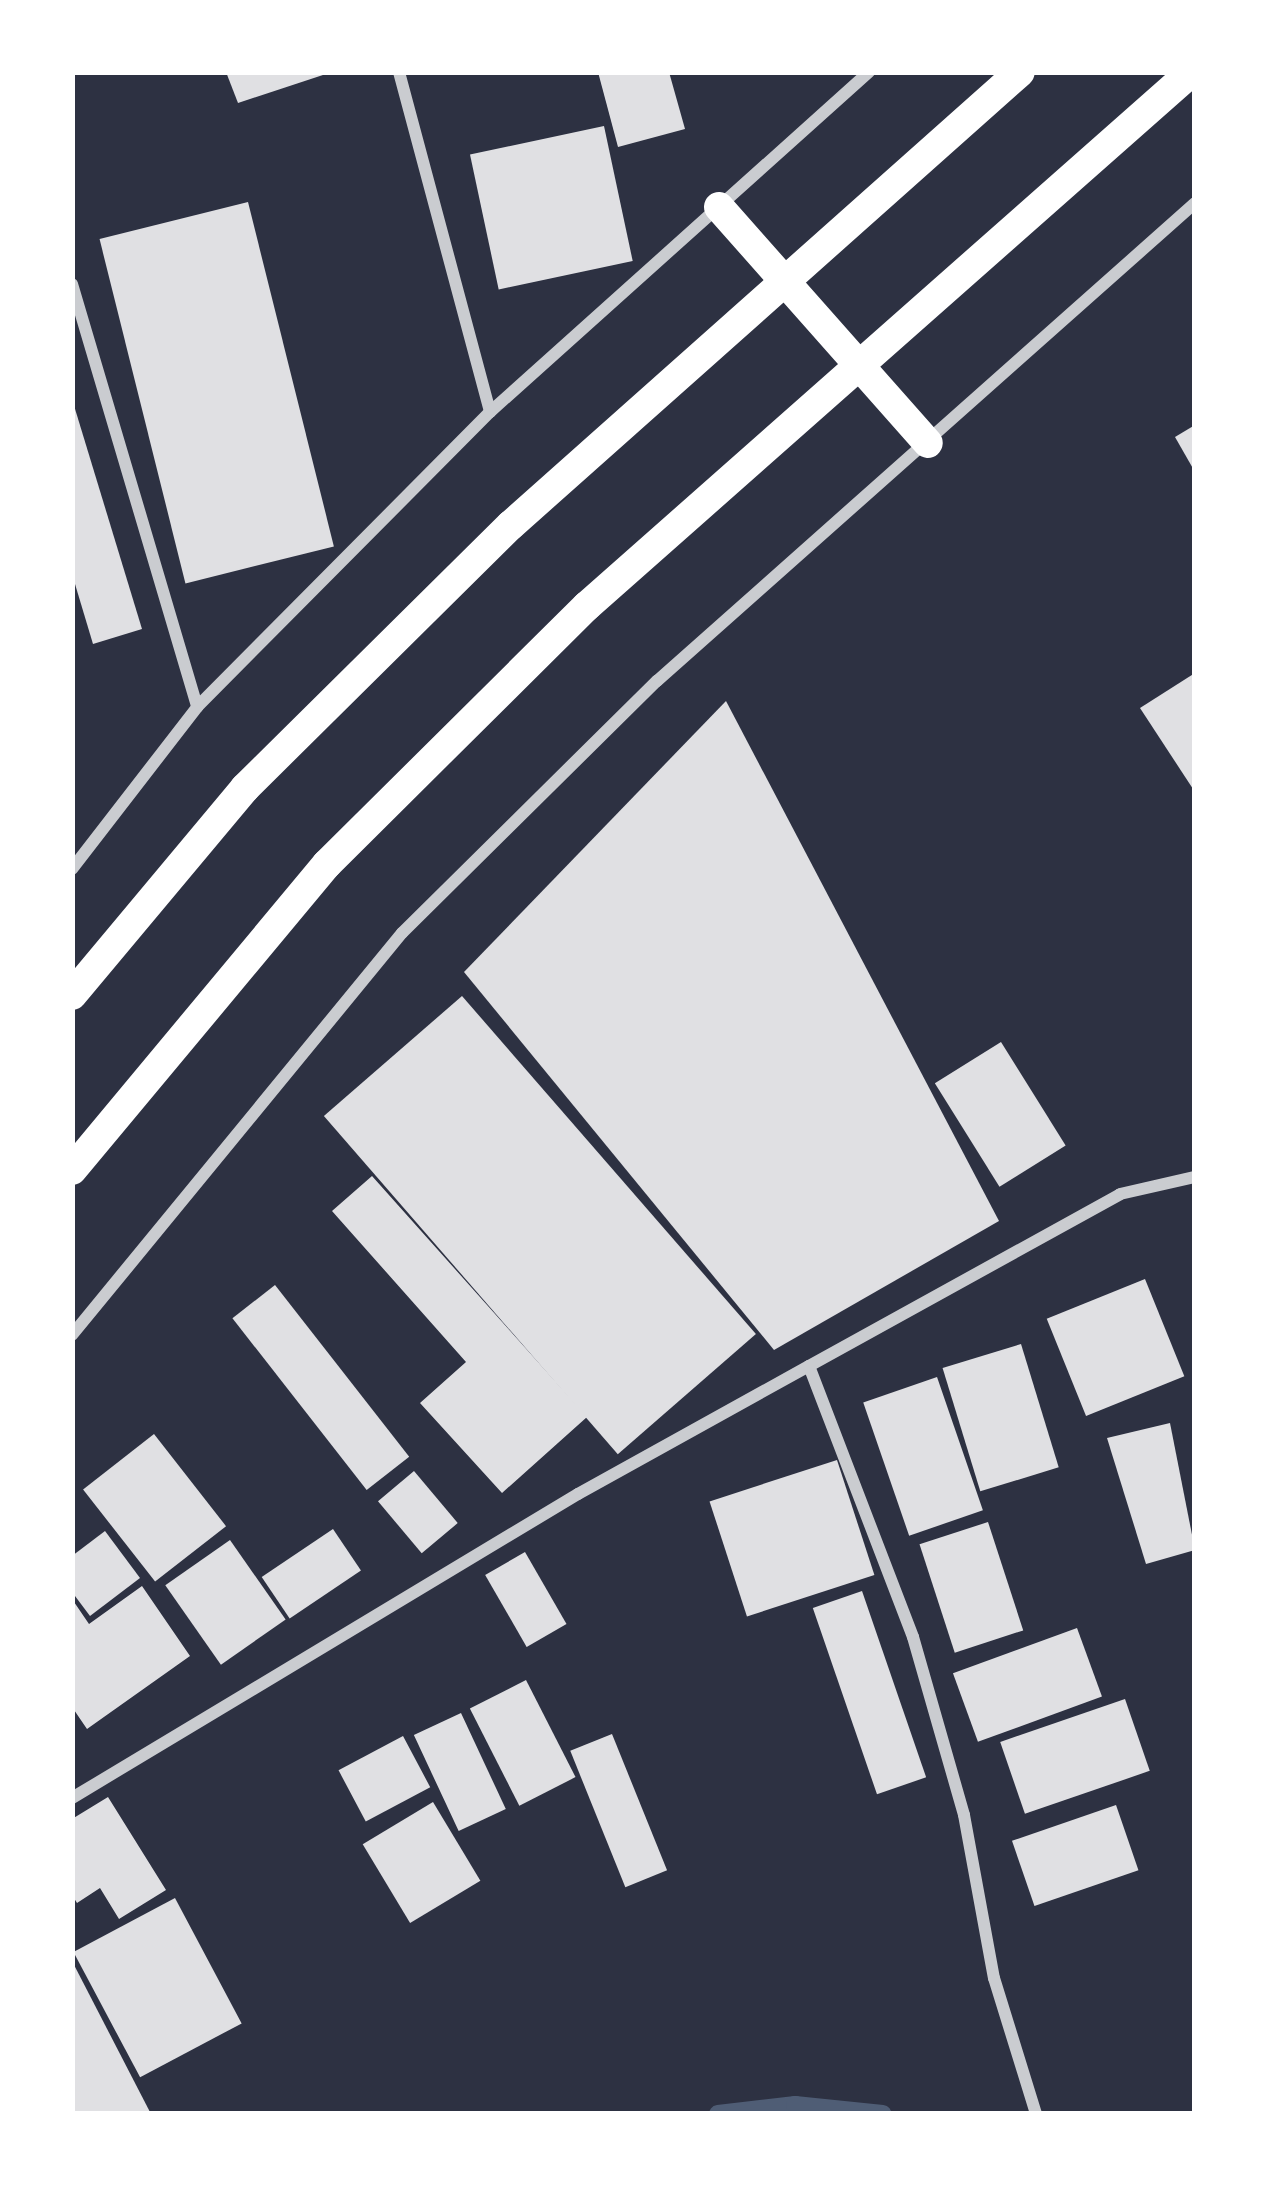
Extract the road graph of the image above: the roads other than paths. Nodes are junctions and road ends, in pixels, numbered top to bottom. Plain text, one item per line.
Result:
1 (399, 72) edge
2 (869, 72) edge
3 (1020, 72) edge
4 (1191, 72) edge
5 (1195, 203) edge
6 (719, 207) junction
7 (782, 282) junction
8 (72, 284) edge
9 (857, 365) junction
10 (490, 412) junction
11 (928, 443) junction
12 (197, 707) junction
13 (72, 869) edge
14 (72, 995) edge
15 (72, 1170) edge
16 (1195, 1177) edge
17 (72, 1335) edge
18 (809, 1366) junction
19 (72, 1798) edge
20 (1036, 2114) edge

1 - 10 street
2 - 6 street
3 - 7 main road
4 - 9 main road
5 - 11 street
6 - 7 main road
6 - 10 street
7 - 9 main road
7 - 14 main road
8 - 12 street
9 - 11 main road
9 - 15 main road
10 - 12 street
11 - 17 street
12 - 13 street
16 - 18 street
18 - 19 street
18 - 20 street

